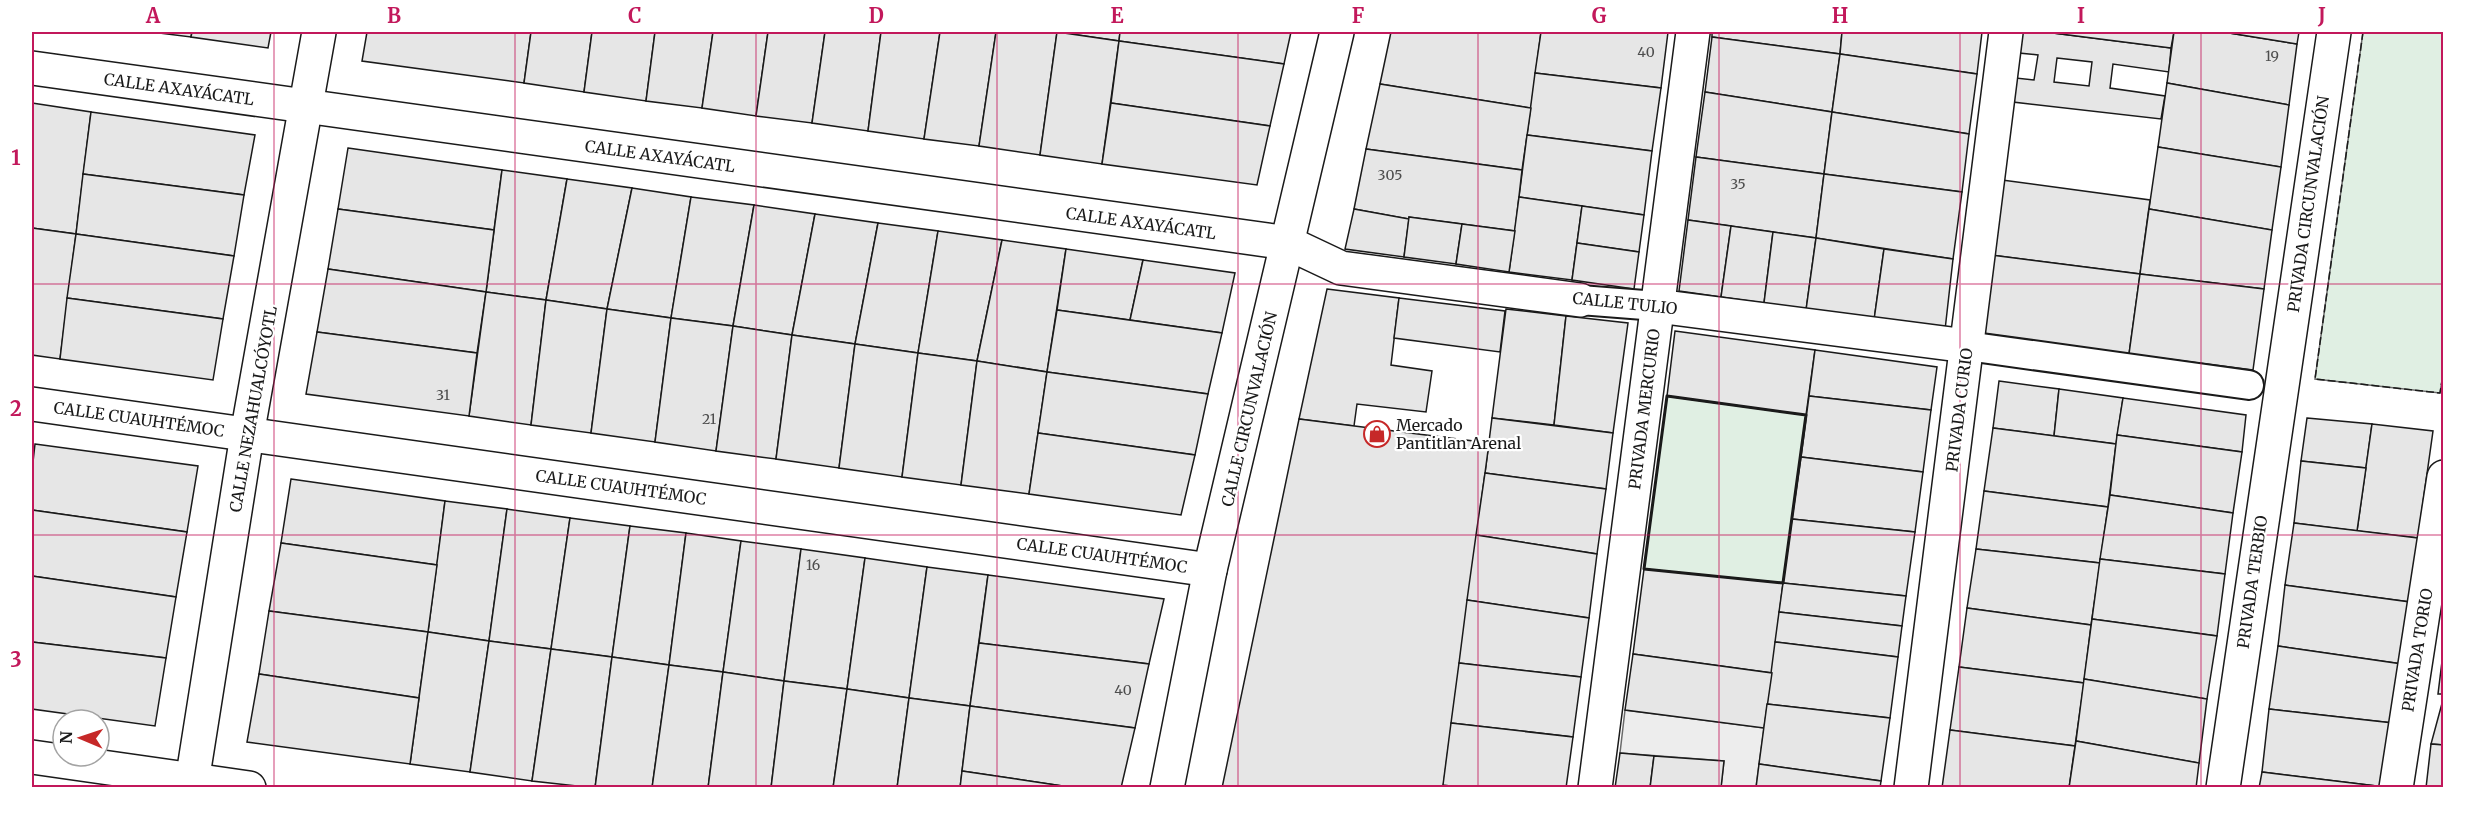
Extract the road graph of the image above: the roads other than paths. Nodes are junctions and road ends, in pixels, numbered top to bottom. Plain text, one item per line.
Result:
1 (319, 32) edge
2 (1337, 32) edge
3 (1693, 32) edge
4 (2006, 32) edge
5 (2334, 32) edge
6 (32, 68) edge
7 (307, 107) junction
8 (1288, 243) junction
9 (1580, 300) joint
10 (1657, 306) junction
11 (1967, 346) junction
12 (2282, 376) joint
13 (2249, 385) dead end
14 (32, 404) edge
15 (247, 435) junction
16 (2444, 477) edge
17 (1210, 570) junction
18 (32, 757) edge
19 (192, 784) edge
20 (249, 788) edge
21 (1167, 788) edge
22 (1595, 788) edge
23 (1911, 788) edge
24 (2223, 788) edge
25 (2396, 788) edge

1 - 7 street, CALLE NEZAHUALCÓYOTL
2 - 8 street, CALLE CIRCUNVALACIÓN
3 - 10 street, PRIVADA MERCURIO
4 - 11 street, PRIVADA CURIO
5 - 12 street, PRIVADA CIRCUNVALACIÓN
6 - 7 street, CALLE AXAYÁCATL
7 - 8 street, CALLE AXAYÁCATL
7 - 15 street, CALLE NEZAHUALCÓYOTL
8 - 9 street, CALLE TULIO
8 - 17 street, CALLE CIRCUNVALACIÓN
9 - 10 street, CALLE TULIO
10 - 11 street, CALLE TULIO
10 - 22 street, PRIVADA MERCURIO
11 - 13 street
11 - 23 street, PRIVADA CURIO
12 - 24 street, PRIVADA TERBIO
14 - 15 street, CALLE CUAUHTÉMOC
15 - 17 street, CALLE CUAUHTÉMOC
15 - 19 street, CALLE NEZAHUALCÓYOTL
16 - 25 street, PRIVADA TORIO
17 - 21 street, CALLE CIRCUNVALACIÓN
18 - 19 street
19 - 20 street

